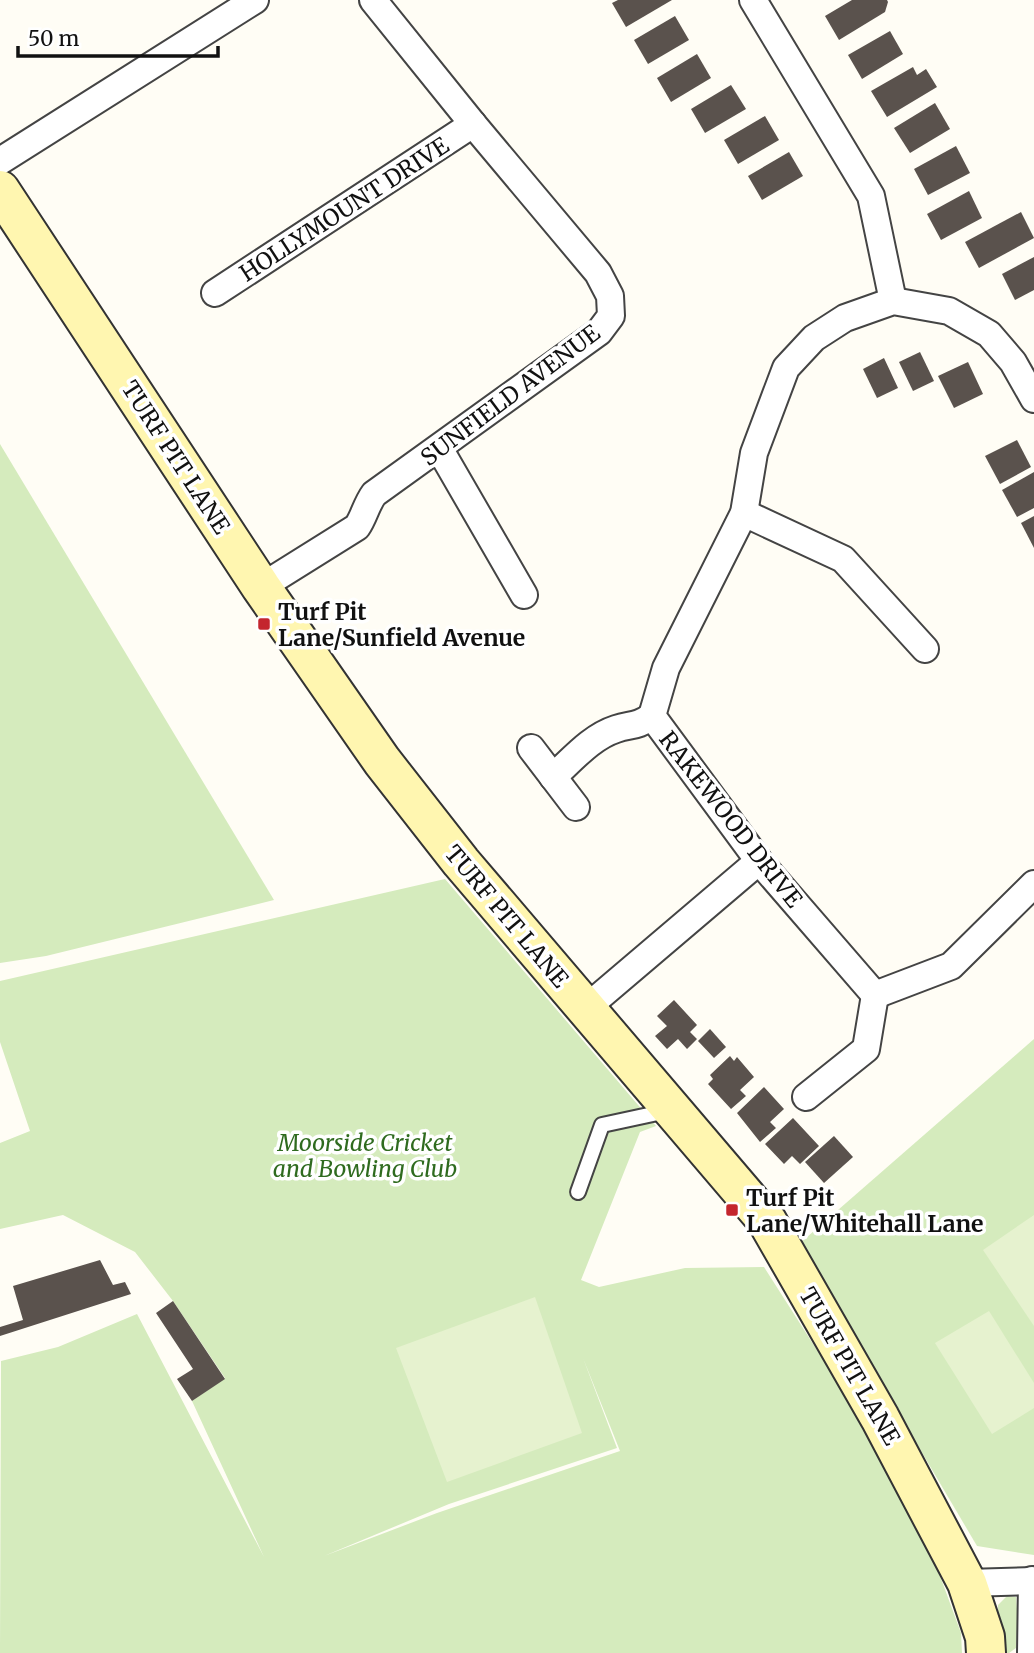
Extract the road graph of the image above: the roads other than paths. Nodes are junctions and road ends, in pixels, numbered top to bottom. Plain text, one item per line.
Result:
1 (254, 0) edge
2 (373, 0) edge
3 (753, 0) edge
4 (473, 124) junction
5 (0, 161) edge
6 (0, 190) edge
7 (215, 293) dead end
8 (893, 301) junction
9 (1034, 398) edge
10 (439, 448) junction
11 (744, 513) junction
12 (261, 587) junction
13 (524, 595) dead end
14 (925, 649) dead end
15 (652, 716) junction
16 (531, 748) dead end
17 (553, 777) junction
18 (576, 807) dead end
19 (759, 861) junction
20 (1034, 884) edge
21 (875, 995) junction
22 (585, 1009) junction
23 (806, 1097) dead end
24 (672, 1110) junction
25 (578, 1192) dead end
26 (1033, 1581) edge
27 (967, 1583) junction
28 (986, 1653) edge
29 (1031, 1653) edge

1 - 5 street
2 - 4 street, SUNFIELD AVENUE
3 - 8 street
4 - 7 street, HOLLYMOUNT DRIVE
4 - 10 street, SUNFIELD AVENUE
6 - 12 street, TURF PIT LANE
8 - 9 street, RAKEWOOD DRIVE
8 - 11 street, RAKEWOOD DRIVE
10 - 12 street, SUNFIELD AVENUE
10 - 13 street
11 - 14 street
11 - 15 street, RAKEWOOD DRIVE
12 - 22 street, TURF PIT LANE
15 - 17 street
15 - 19 street, RAKEWOOD DRIVE
16 - 17 street
17 - 18 street
19 - 21 street, RAKEWOOD DRIVE
19 - 22 street
20 - 21 street
21 - 23 street
22 - 24 street, TURF PIT LANE
24 - 25 lane
24 - 27 street, TURF PIT LANE
26 - 27 street
26 - 29 street
27 - 28 street, TURF PIT LANE

